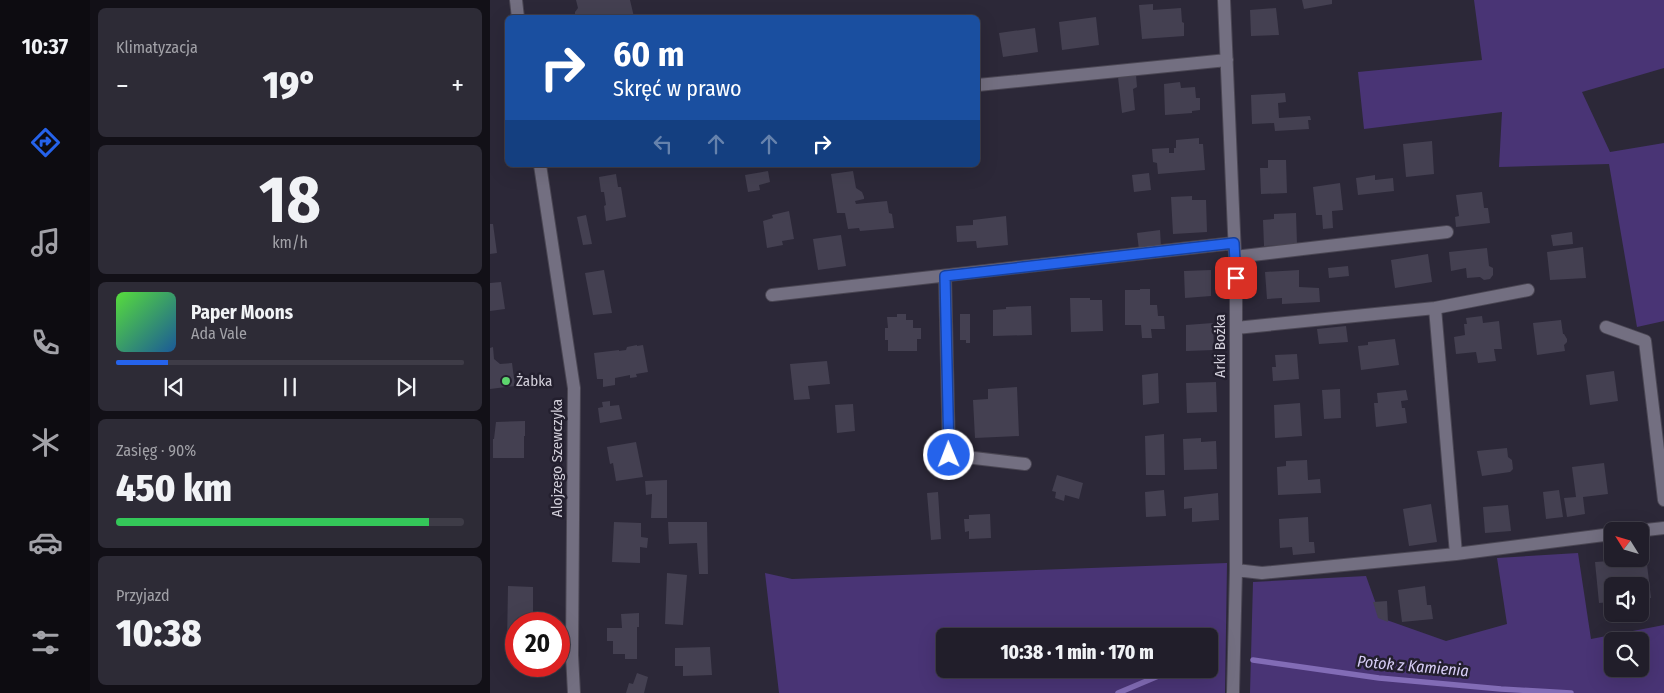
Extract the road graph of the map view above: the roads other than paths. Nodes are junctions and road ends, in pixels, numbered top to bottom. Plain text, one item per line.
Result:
1 (516, 0) edge
2 (1224, 0) edge
3 (518, 15) edge
4 (1226, 60) junction
5 (980, 85) edge
6 (540, 167) edge
7 (1447, 232) dead end
8 (1234, 243) junction
9 (1235, 257) junction
10 (945, 276) junction
11 (1528, 290) dead end
12 (772, 295) dead end
13 (1435, 308) junction
14 (1606, 327) dead end
15 (1236, 328) junction
16 (1025, 464) dead end
17 (1664, 500) edge
18 (1664, 528) edge
19 (1649, 530) edge
20 (1604, 535) edge
21 (1456, 554) junction
22 (1236, 570) junction
23 (574, 693) edge
24 (1233, 693) edge

1 - 3 street
2 - 4 street, Arki Bożka
4 - 5 street
4 - 8 street, Arki Bożka
6 - 23 street, Alojzego Szewczyka
7 - 9 street
8 - 9 street, Arki Bożka
8 - 10 street
9 - 15 street, Arki Bożka
10 - 12 street
10 - 16 street
11 - 13 street
13 - 15 street
13 - 21 street
14 - 17 street
15 - 22 street, Arki Bożka
18 - 19 street
20 - 21 street
21 - 22 street
22 - 24 street, Arki Bożka

